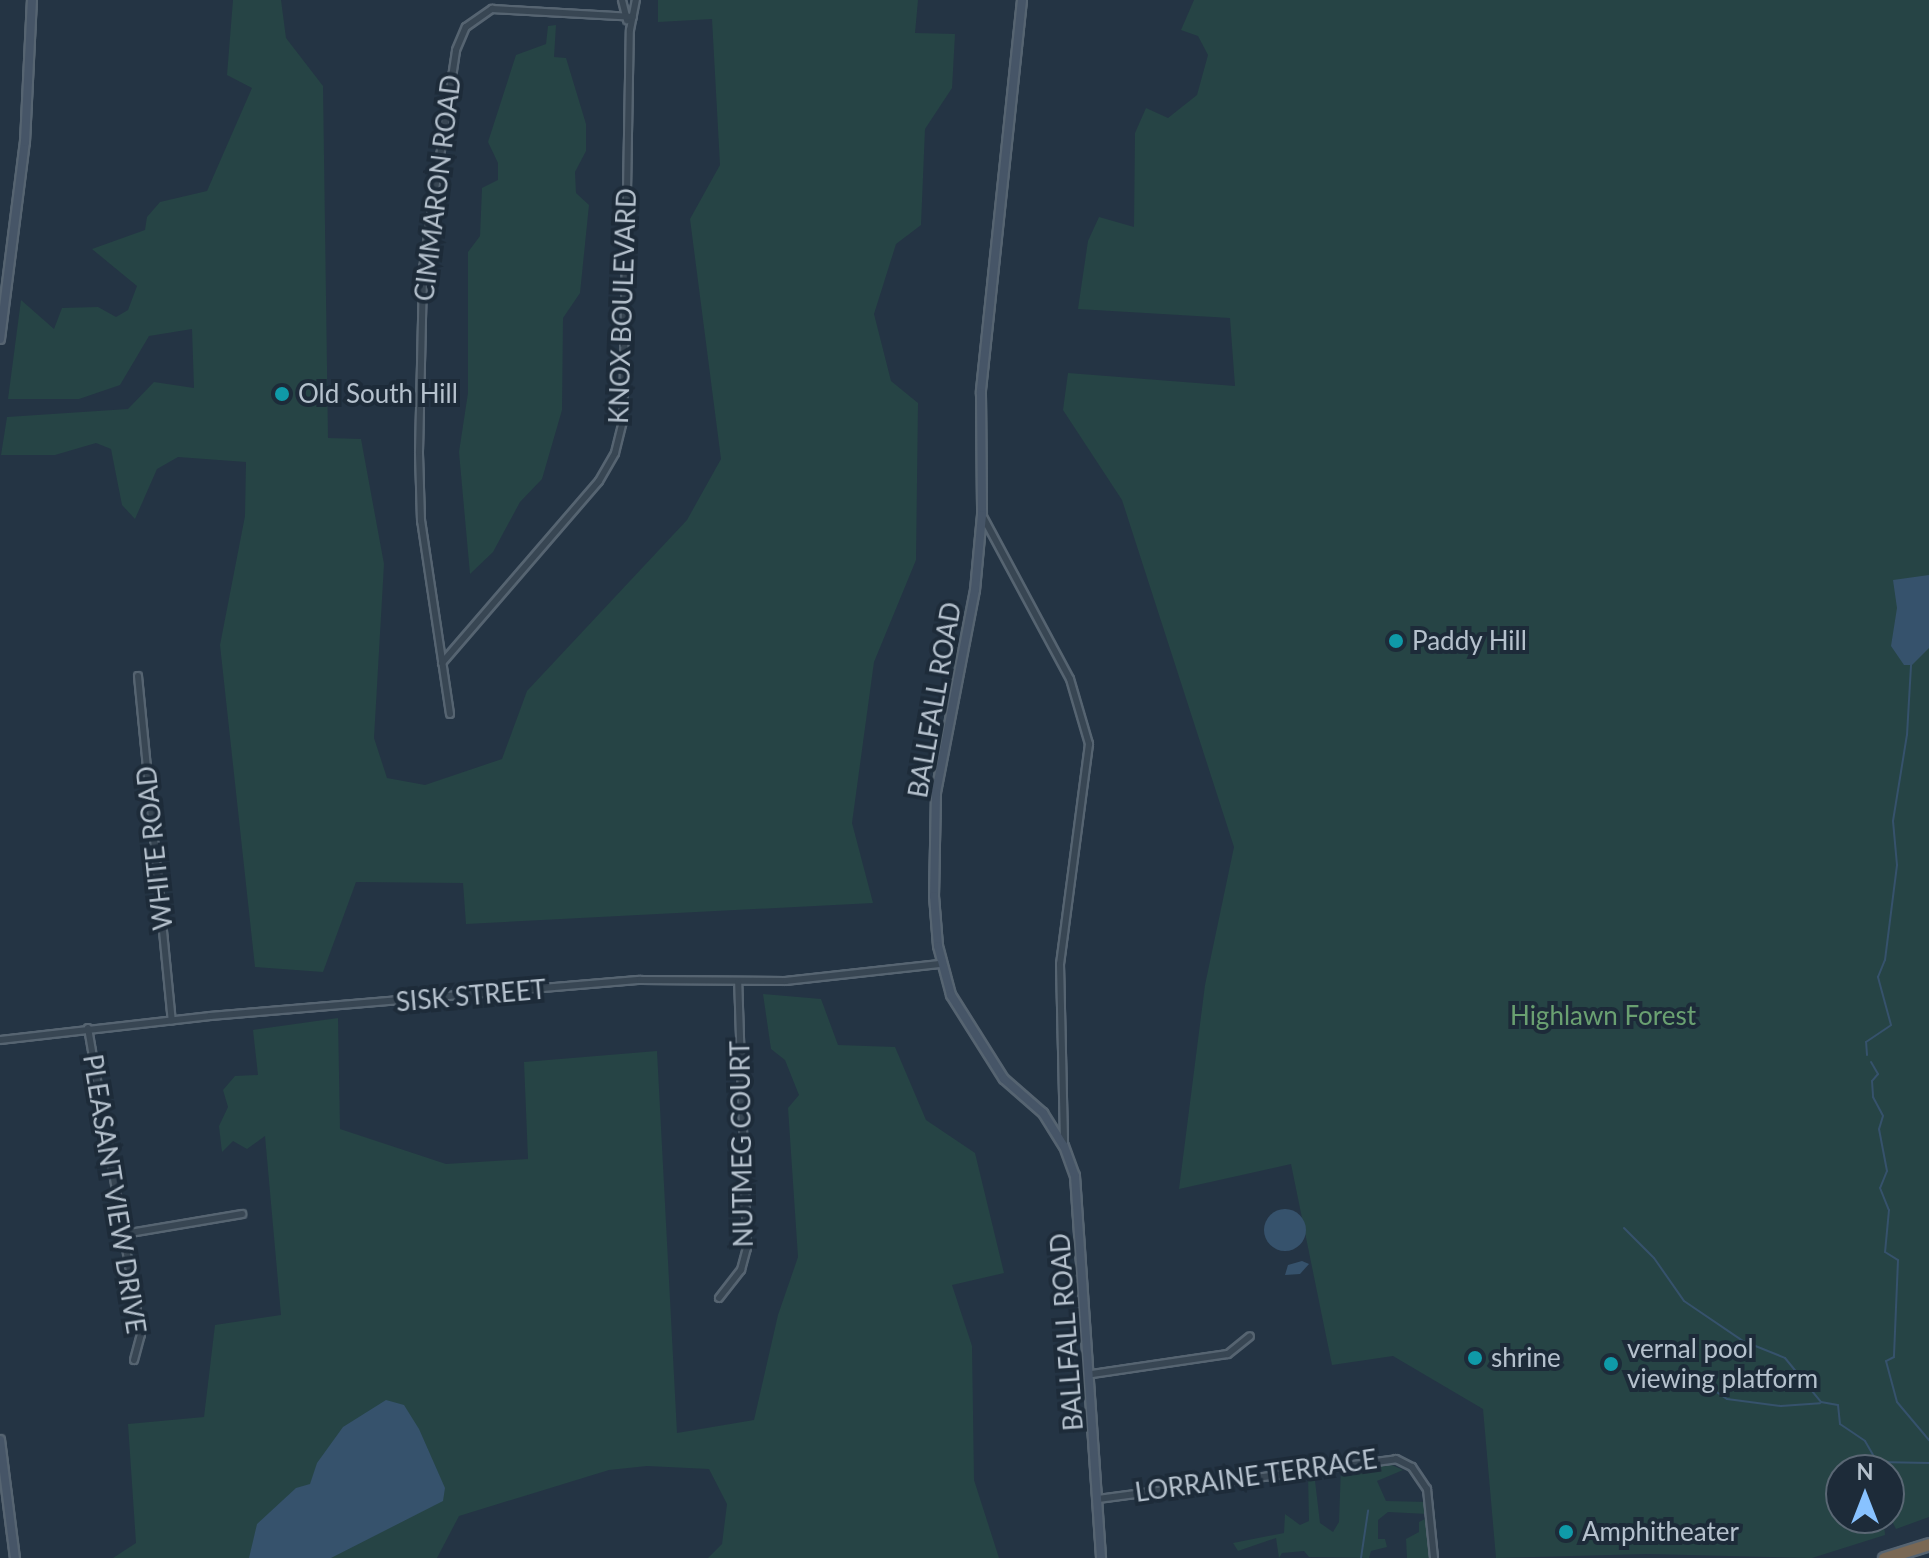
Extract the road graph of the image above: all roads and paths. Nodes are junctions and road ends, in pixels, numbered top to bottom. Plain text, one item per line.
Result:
1 (32, 0) edge
2 (622, 0) edge
3 (636, 0) edge
4 (1022, 0) edge
5 (629, 17) junction
6 (0, 339) edge
7 (982, 515) junction
8 (442, 663) junction
9 (138, 676) dead end
10 (450, 714) dead end
11 (941, 964) junction
12 (738, 982) junction
13 (172, 1020) junction
14 (88, 1028) junction
15 (0, 1040) edge
16 (1064, 1146) junction
17 (242, 1214) dead end
18 (124, 1234) junction
19 (719, 1298) dead end
20 (1250, 1336) dead end
21 (134, 1360) dead end
22 (1092, 1374) junction
23 (0, 1440) edge
24 (1098, 1499) junction
25 (1929, 1544) edge
26 (15, 1558) edge
27 (1101, 1558) edge
28 (1434, 1558) edge
29 (1884, 1558) edge

1 - 6 main road
2 - 5 street, KNOX BOULEVARD
3 - 5 street, KNOX BOULEVARD
4 - 7 main road, BALLFALL ROAD
5 - 8 street, KNOX BOULEVARD
5 - 8 street, CIMMARON ROAD
7 - 11 main road, BALLFALL ROAD
7 - 16 street
8 - 10 street, CIMMARON ROAD
9 - 13 street, WHITE ROAD
11 - 12 street, SISK STREET
11 - 16 main road, BALLFALL ROAD
12 - 13 street, SISK STREET
12 - 19 street, NUTMEG COURT
13 - 14 street, SISK STREET
14 - 15 street, SISK STREET
14 - 18 street, PLEASANT VIEW DRIVE
16 - 22 main road, BALLFALL ROAD
17 - 18 street
18 - 21 street, PLEASANT VIEW DRIVE
20 - 22 street
22 - 24 main road, BALLFALL ROAD
23 - 26 main road
24 - 27 main road, BALLFALL ROAD
24 - 28 street, LORRAINE TERRACE
25 - 29 highway

